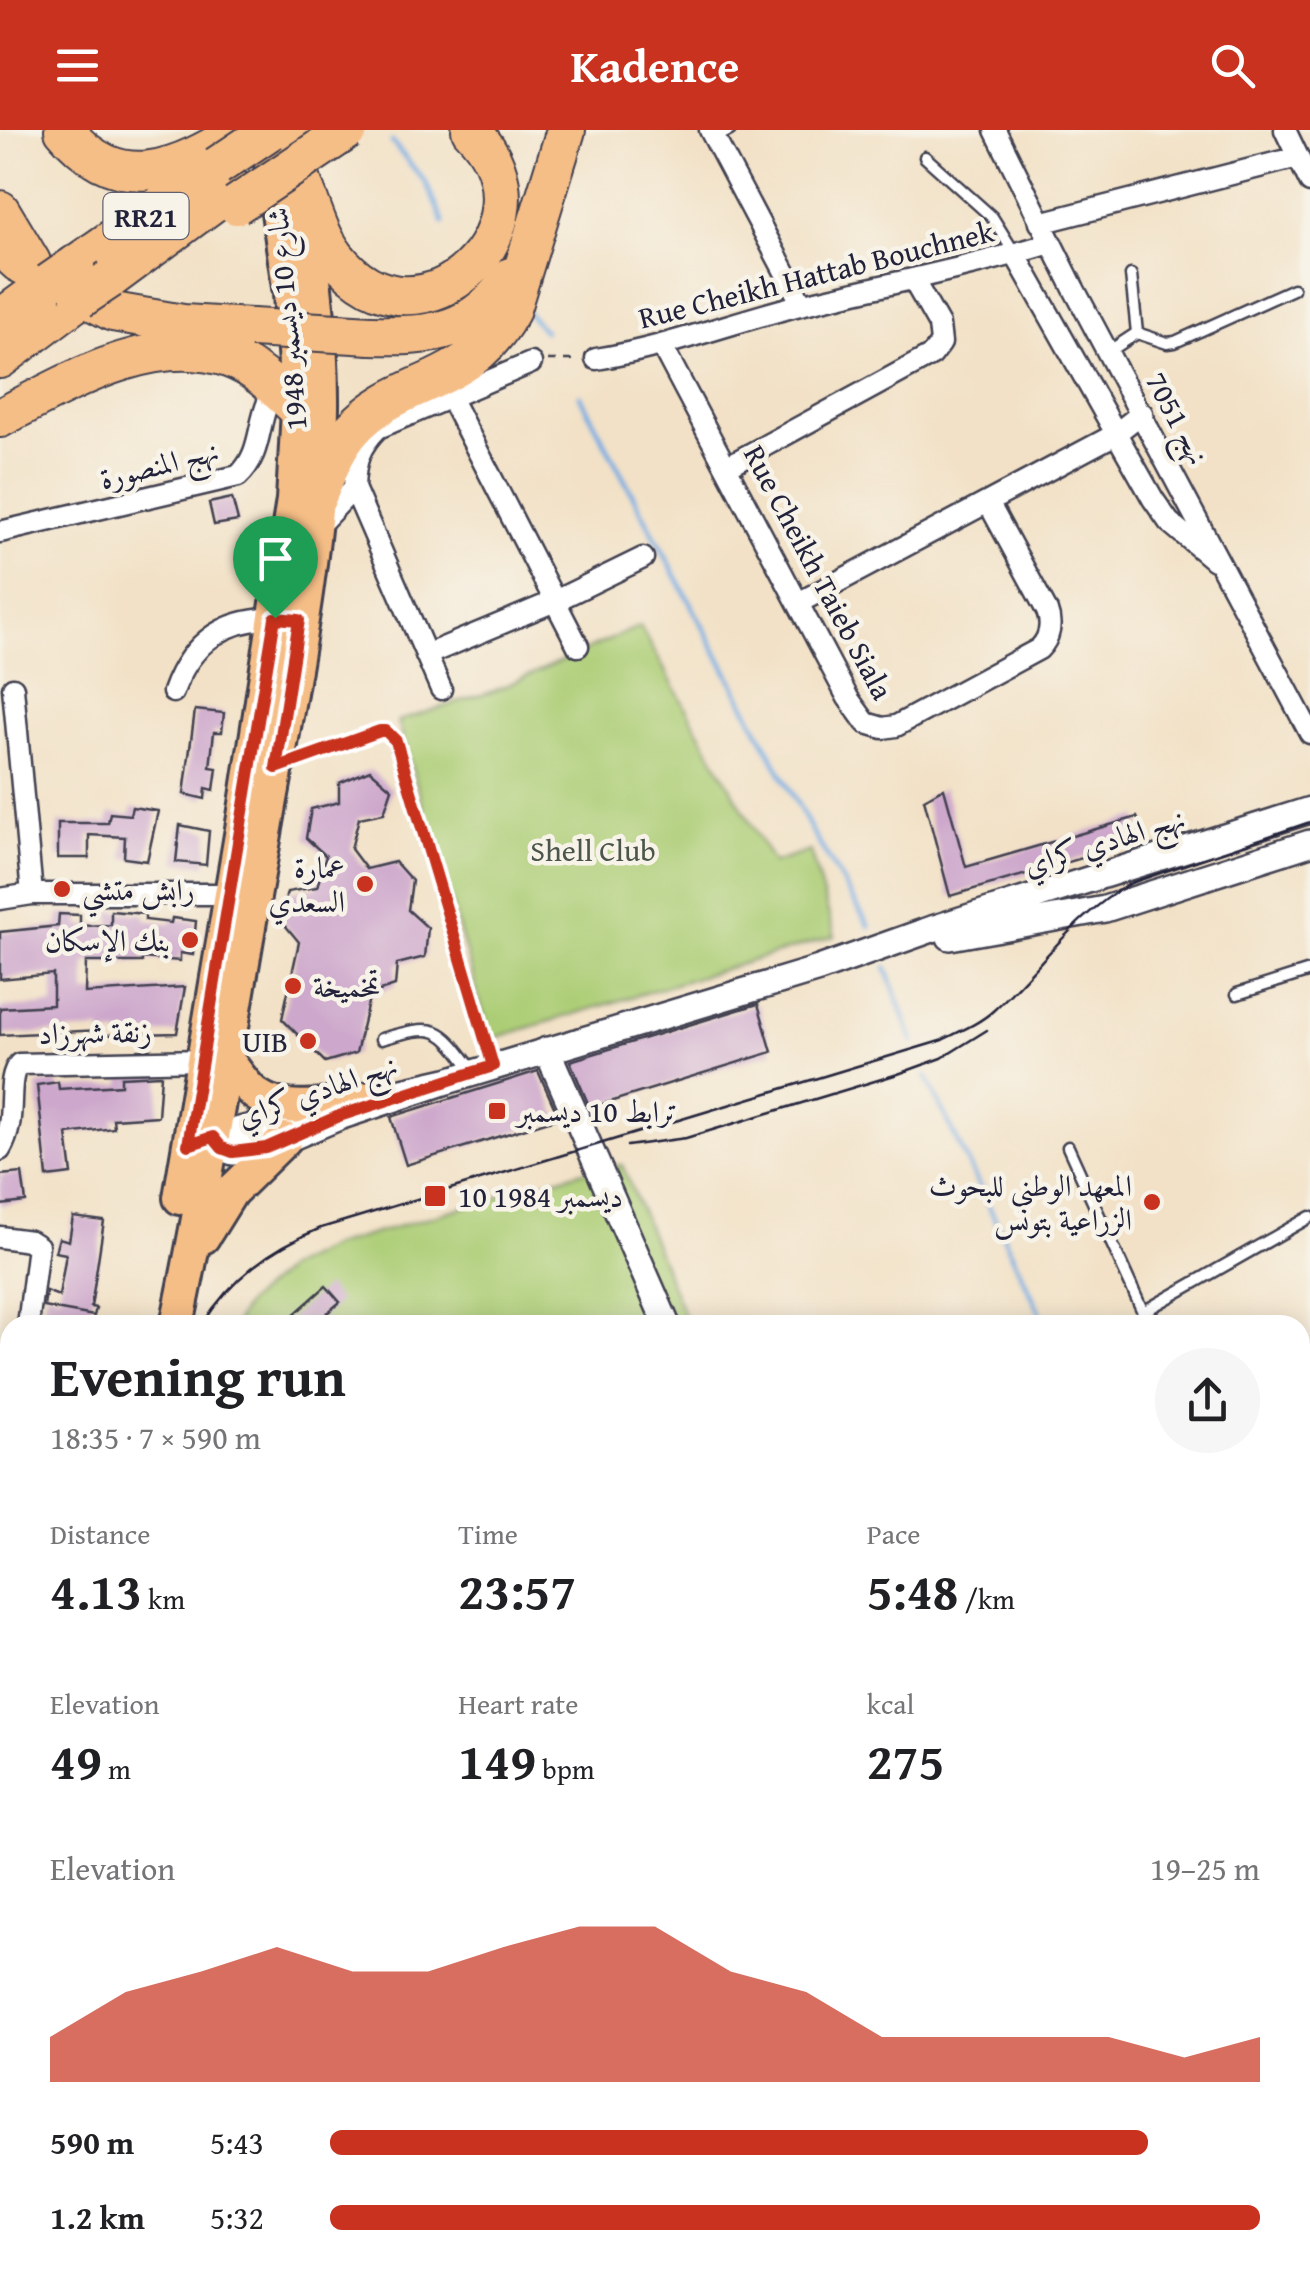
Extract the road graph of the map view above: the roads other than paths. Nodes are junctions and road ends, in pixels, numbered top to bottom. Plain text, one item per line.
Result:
1 (64, 130) edge
2 (318, 130) edge
3 (348, 130) edge
4 (471, 130) edge
5 (566, 130) edge
6 (995, 130) edge
7 (1284, 130) edge
8 (718, 133) edge
9 (251, 149) edge
10 (925, 157) dead end
11 (1298, 157) junction
12 (298, 172) junction
13 (1310, 182) edge
14 (0, 210) edge
15 (1040, 223) junction
16 (1051, 243) junction
17 (0, 246) edge
18 (528, 253) junction
19 (1015, 254) junction
20 (1131, 275) dead end
21 (70, 280) junction
22 (914, 281) junction
23 (1293, 290) dead end
24 (802, 304) junction
25 (0, 319) edge
26 (1137, 333) junction
27 (662, 346) junction
28 (1108, 352) junction
29 (596, 359) road end
30 (0, 360) edge
31 (531, 363) road end
32 (450, 399) junction
33 (290, 402) junction
34 (1142, 413) junction
35 (0, 418) edge
36 (1114, 435) junction
37 (728, 466) junction
38 (354, 488) junction
39 (988, 504) junction
40 (315, 514) junction
41 (0, 532) edge
42 (644, 558) dead end
43 (1221, 566) junction
44 (555, 601) junction
45 (800, 602) junction
46 (287, 619) junction
47 (578, 646) dead end
48 (426, 656) junction
49 (14, 688) dead end
50 (440, 689) dead end
51 (173, 692) dead end
52 (1310, 733) edge
53 (276, 768) junction
54 (1310, 810) edge
55 (1310, 843) edge
56 (32, 894) junction
57 (242, 894) junction
58 (0, 899) edge
59 (862, 954) junction
60 (1310, 971) edge
61 (1237, 994) dead end
62 (380, 1039) dead end
63 (547, 1050) junction
64 (215, 1060) junction
65 (484, 1070) junction
66 (447, 1081) junction
67 (371, 1098) junction
68 (198, 1132) junction
69 (285, 1139) junction
70 (1068, 1147) dead end
71 (0, 1150) edge
72 (1310, 1217) edge
73 (0, 1237) edge
74 (193, 1254) junction
75 (29, 1315) edge
76 (158, 1315) edge
77 (179, 1315) edge
78 (664, 1315) edge

1 - 9 highway
2 - 9 highway, RR21
3 - 9 highway, bridge
4 - 12 highway
5 - 18 highway
6 - 15 street, نهج 7051
7 - 11 street
8 - 24 street
9 - 12 main road, شارع 10 ديسمبر 1948
9 - 21 highway, RR21
9 - 33 main road, شارع 10 ديسمبر 1948
10 - 19 lane
11 - 13 street
11 - 15 street
12 - 40 main road, شارع 10 ديسمبر 1948
14 - 21 highway
15 - 16 street, نهج 7051
16 - 19 street, Rue Cheikh Hattab Bouchnek
16 - 28 street, نهج 7051
17 - 21 highway
18 - 21 highway, bridge
18 - 40 highway
19 - 22 street, Rue Cheikh Hattab Bouchnek
19 - 36 street
20 - 26 lane
21 - 25 highway, RR21
21 - 30 highway, RR21
22 - 24 street, Rue Cheikh Hattab Bouchnek
22 - 37 street
23 - 26 lane
24 - 27 street, Rue Cheikh Hattab Bouchnek
26 - 28 lane
27 - 29 street, Rue Cheikh Hattab Bouchnek
27 - 37 street, Rue Cheikh Taieb Siala
28 - 34 street, نهج 7051
31 - 32 street
32 - 38 street
32 - 44 street
33 - 35 highway
33 - 41 street, نهج المنصورة
33 - 46 main road, شارع 10 ديسمبر 1948
34 - 36 street
34 - 43 street, نهج 7051
36 - 39 street
36 - 43 street
37 - 45 street, Rue Cheikh Taieb Siala
38 - 40 street
38 - 48 street
39 - 45 street
39 - 45 street, Rue Cheikh Taieb Siala
40 - 46 main road, شارع 10 ديسمبر 1948
42 - 44 street
43 - 52 street, نهج 7051
44 - 47 street
44 - 48 street
46 - 51 street
46 - 53 main road, شارع 10 ديسمبر 1948
46 - 57 main road, شارع 10 ديسمبر 1948
48 - 50 street
49 - 56 street
53 - 57 main road, شارع 10 ديسمبر 1948
53 - 65 lane
54 - 59 street, نهج الهادي كراي
55 - 59 street, نهج الهادي كراي
56 - 57 street
56 - 58 street
57 - 64 main road, شارع 10 ديسمبر 1948
59 - 63 street, نهج الهادي كراي
60 - 61 lane
62 - 65 lane
63 - 65 street, نهج الهادي كراي
63 - 78 street
64 - 67 main road
64 - 68 main road, شارع 10 ديسمبر 1948
64 - 71 street, زنقة شهرزاد
65 - 66 street, نهج الهادي كراي
66 - 67 street, نهج الهادي كراي
66 - 69 street, نهج الهادي كراي
67 - 68 street, نهج الهادي كراي
68 - 69 street, نهج الهادي كراي
68 - 74 main road, شارع 10 ديسمبر 1948
68 - 76 main road, شارع 10 ديسمبر 1948
69 - 74 main road
70 - 72 lane
73 - 75 street
74 - 77 main road, شارع 10 ديسمبر 1948

